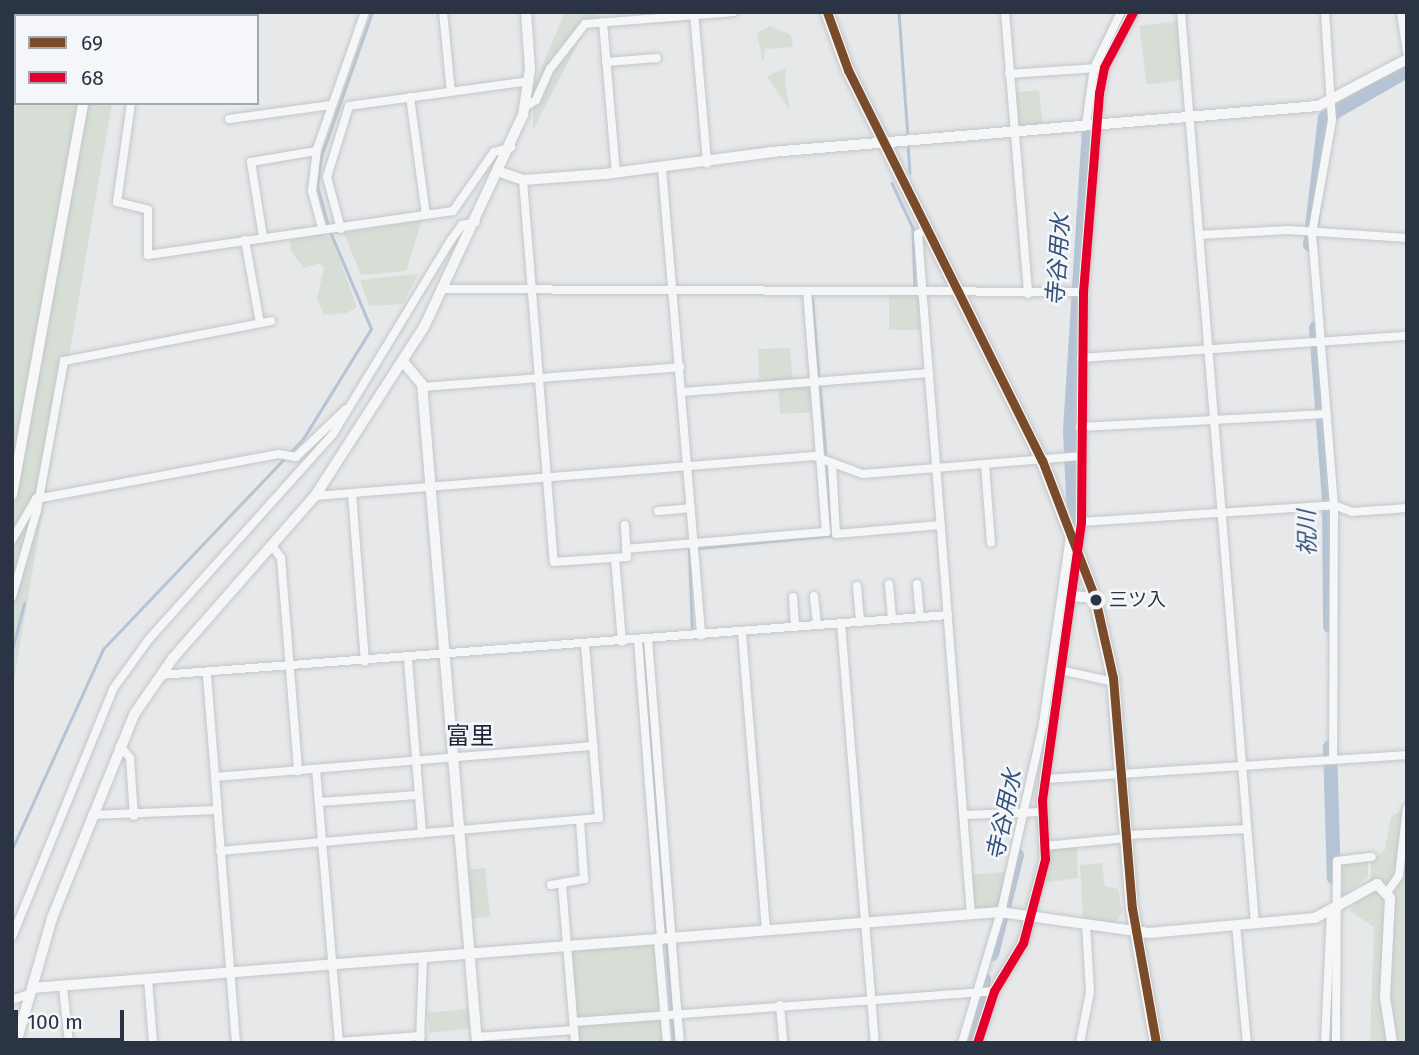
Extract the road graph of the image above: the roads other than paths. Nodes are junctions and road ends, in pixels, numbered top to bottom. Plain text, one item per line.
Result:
1 (365, 12) edge
2 (443, 12) edge
3 (526, 12) edge
4 (734, 12) edge
5 (827, 12) edge
6 (1005, 12) edge
7 (1121, 12) edge
8 (1133, 12) edge
9 (1181, 12) edge
10 (1325, 12) edge
11 (1401, 12) edge
12 (694, 14) edge
13 (603, 22) junction
14 (1407, 52) edge
15 (657, 58) dead end
16 (1407, 59) edge
17 (606, 62) junction
18 (1099, 68) junction
19 (1009, 74) junction
20 (529, 81) junction
21 (451, 92) junction
22 (410, 97) junction
23 (1333, 102) junction
24 (83, 105) edge
25 (131, 105) edge
26 (331, 105) junction
27 (525, 107) junction
28 (1189, 116) junction
29 (229, 119) dead end
30 (1092, 124) junction
31 (1013, 130) junction
32 (884, 143) junction
33 (511, 147) junction
34 (316, 151) junction
35 (707, 163) junction
36 (662, 168) junction
37 (500, 172) junction
38 (616, 173) junction
39 (523, 180) junction
40 (426, 215) junction
41 (477, 222) junction
42 (321, 228) junction
43 (341, 229) junction
44 (926, 229) junction
45 (1312, 233) junction
46 (1199, 235) junction
47 (263, 237) junction
48 (1407, 238) edge
49 (245, 240) junction
50 (443, 289) junction
51 (531, 292) junction
52 (674, 292) junction
53 (922, 292) junction
54 (1083, 292) junction
55 (807, 293) junction
56 (959, 293) junction
57 (1028, 295) junction
58 (271, 321) dead end
59 (260, 323) junction
60 (1407, 336) edge
61 (1321, 342) junction
62 (1208, 350) junction
63 (1081, 358) junction
64 (405, 364) junction
65 (680, 367) junction
66 (929, 373) junction
67 (538, 379) junction
68 (814, 382) junction
69 (423, 387) junction
70 (681, 392) junction
71 (352, 406) junction
72 (1327, 414) junction
73 (1214, 422) junction
74 (1080, 427) junction
75 (1080, 456) junction
76 (821, 457) junction
77 (1042, 460) junction
78 (832, 464) junction
79 (985, 464) junction
80 (687, 466) junction
81 (936, 467) junction
82 (547, 477) junction
83 (432, 488) junction
84 (352, 494) junction
85 (12, 495) edge
86 (315, 496) junction
87 (36, 499) junction
88 (1334, 505) junction
89 (691, 508) junction
90 (1407, 508) edge
91 (658, 511) dead end
92 (1221, 511) junction
93 (1081, 522) junction
94 (625, 525) dead end
95 (941, 525) junction
96 (1070, 531) junction
97 (12, 540) edge
98 (991, 543) dead end
99 (694, 544) junction
100 (273, 547) junction
101 (626, 549) junction
102 (1079, 550) junction
103 (615, 558) junction
104 (889, 584) dead end
105 (917, 584) dead end
106 (857, 586) dead end
107 (814, 596) dead end
108 (1072, 596) junction
109 (12, 597) edge
110 (793, 597) dead end
111 (1095, 598) junction
112 (948, 615) junction
113 (920, 617) junction
114 (892, 619) junction
115 (859, 622) junction
116 (841, 623) junction
117 (817, 625) junction
118 (795, 627) junction
119 (742, 632) junction
120 (701, 635) junction
121 (649, 639) junction
122 (638, 640) junction
123 (622, 642) junction
124 (585, 645) junction
125 (446, 656) junction
126 (408, 659) junction
127 (365, 662) junction
128 (290, 668) junction
129 (1060, 670) junction
130 (160, 675) junction
131 (207, 675) junction
132 (1114, 681) junction
133 (120, 746) junction
134 (594, 746) junction
135 (1407, 755) edge
136 (454, 758) junction
137 (1330, 760) junction
138 (415, 761) junction
139 (1242, 767) junction
140 (316, 769) junction
141 (298, 771) junction
142 (1122, 776) junction
143 (215, 777) junction
144 (1046, 779) junction
145 (418, 795) junction
146 (320, 802) junction
147 (1407, 808) edge
148 (217, 810) junction
149 (1022, 812) junction
150 (1042, 812) junction
151 (92, 815) junction
152 (964, 815) junction
153 (134, 816) junction
154 (580, 820) junction
155 (1247, 829) junction
156 (460, 830) junction
157 (422, 833) junction
158 (1127, 837) junction
159 (323, 842) junction
160 (1045, 846) junction
161 (220, 851) junction
162 (1372, 857) dead end
163 (562, 884) junction
164 (551, 885) dead end
165 (1388, 891) junction
166 (1335, 911) junction
167 (1000, 912) junction
168 (971, 915) junction
169 (1031, 915) junction
170 (866, 924) junction
171 (1086, 924) junction
172 (1255, 924) junction
173 (1236, 925) junction
174 (766, 932) junction
175 (1135, 932) junction
176 (12, 937) edge
177 (664, 939) junction
178 (567, 947) junction
179 (470, 955) junction
180 (423, 959) junction
181 (333, 966) junction
182 (230, 973) junction
183 (148, 979) junction
184 (63, 987) junction
185 (984, 989) junction
186 (31, 990) junction
187 (872, 997) junction
188 (12, 1000) edge
189 (780, 1005) junction
190 (671, 1014) junction
191 (574, 1026) junction
192 (420, 1039) edge
193 (477, 1040) edge
194 (339, 1042) edge
195 (16, 1043) edge
196 (69, 1043) edge
197 (153, 1043) edge
198 (236, 1043) edge
199 (575, 1043) edge
200 (667, 1043) edge
201 (680, 1043) edge
202 (783, 1043) edge
203 (875, 1043) edge
204 (962, 1043) edge
205 (977, 1043) edge
206 (1080, 1043) edge
207 (1156, 1043) edge
208 (1247, 1043) edge
209 (1325, 1043) edge
210 (1336, 1043) edge
211 (1392, 1043) edge

1 - 26 street
2 - 21 street
3 - 20 street
4 - 12 street
5 - 32 main road
6 - 19 street
7 - 18 street
8 - 18 street
9 - 28 street
10 - 23 street
11 - 14 street
12 - 13 street
12 - 35 street
13 - 17 street
13 - 27 street
15 - 17 street
16 - 23 street
17 - 38 street
18 - 19 street
18 - 30 street
19 - 31 street
20 - 21 street
20 - 27 street
21 - 22 street
22 - 40 street
22 - 43 street
23 - 28 street
23 - 45 street
24 - 85 main road
25 - 49 street
26 - 29 street
26 - 34 street
27 - 33 street
28 - 30 street
28 - 46 street
30 - 31 street
30 - 54 street
31 - 32 street
31 - 57 street
32 - 35 street
32 - 44 main road
33 - 37 street
33 - 40 street
34 - 42 street
34 - 47 street
35 - 36 street
36 - 38 street
36 - 52 street
37 - 39 street
37 - 41 street
38 - 39 street
39 - 51 street
40 - 43 street
41 - 50 street
41 - 71 street
42 - 43 street
42 - 47 street
44 - 53 street
44 - 56 main road
45 - 46 street
45 - 48 street
45 - 61 street
46 - 62 street
47 - 49 street
49 - 59 street
50 - 51 street
50 - 64 street
51 - 52 street
51 - 67 street
52 - 55 street
52 - 65 street
53 - 55 street
53 - 56 street
53 - 66 street
54 - 57 street
54 - 63 street
55 - 68 street
56 - 57 street
56 - 77 main road
58 - 59 street
59 - 87 street
60 - 61 street
61 - 62 street
61 - 72 street
62 - 63 street
62 - 73 street
63 - 74 street
64 - 69 street
64 - 86 street
65 - 67 street
65 - 70 street
66 - 68 street
66 - 81 street
67 - 69 street
67 - 82 street
68 - 70 street
68 - 76 street
69 - 83 street
70 - 80 street
71 - 87 street
71 - 176 street
72 - 73 street
72 - 88 street
73 - 74 street
73 - 92 street
74 - 75 street
75 - 77 street
75 - 93 street
76 - 78 street
76 - 80 street
76 - 99 street
77 - 79 street
77 - 96 main road
78 - 81 street
78 - 95 street
79 - 81 street
79 - 98 street
80 - 82 street
80 - 89 street
81 - 95 street
82 - 83 street
82 - 103 street
83 - 84 street
83 - 125 street
84 - 86 street
84 - 127 street
86 - 100 street
87 - 97 street
87 - 109 street
88 - 90 street
88 - 92 street
88 - 137 street
89 - 91 street
89 - 99 street
92 - 93 street
92 - 139 street
93 - 102 street
94 - 101 street
95 - 112 street
96 - 102 main road
96 - 149 street
99 - 101 street
99 - 120 street
100 - 128 street
100 - 130 street
101 - 103 street
102 - 108 street
102 - 111 main road
103 - 123 street
104 - 114 street
105 - 113 street
106 - 115 street
107 - 117 street
108 - 111 street
108 - 129 street
110 - 118 street
111 - 132 main road
112 - 113 street
112 - 152 street
113 - 114 street
114 - 115 street
115 - 116 street
116 - 117 street
116 - 170 street
117 - 118 street
118 - 119 street
119 - 120 street
119 - 174 street
120 - 121 street
121 - 122 street
121 - 177 street
122 - 123 street
122 - 177 street
123 - 124 street
124 - 125 street
124 - 134 street
125 - 126 street
125 - 136 street
126 - 127 street
126 - 138 street
127 - 128 street
128 - 131 street
128 - 141 street
129 - 132 street
129 - 144 street
130 - 131 street
130 - 133 street
131 - 143 street
132 - 142 main road
133 - 151 street
133 - 153 street
134 - 136 street
134 - 154 street
135 - 137 street
136 - 138 street
136 - 156 street
137 - 139 street
138 - 140 street
138 - 145 street
139 - 142 street
139 - 155 street
140 - 141 street
140 - 146 street
141 - 143 street
142 - 144 street
142 - 158 main road
143 - 148 street
144 - 150 street
145 - 146 street
145 - 157 street
146 - 159 street
147 - 165 street
148 - 153 street
148 - 161 street
149 - 150 street
149 - 152 street
149 - 167 street
150 - 160 street
151 - 153 street
151 - 186 street
152 - 168 street
154 - 156 street
154 - 163 street
155 - 158 street
155 - 172 street
156 - 157 street
156 - 179 street
157 - 159 street
158 - 160 street
158 - 175 main road
159 - 161 street
159 - 181 street
160 - 169 street
161 - 182 street
162 - 166 street
163 - 164 street
163 - 178 street
165 - 166 street
165 - 211 street
166 - 172 street
166 - 209 street
166 - 210 street
167 - 168 street
167 - 169 street
167 - 185 street
168 - 170 street
169 - 171 street
169 - 185 street
170 - 174 street
170 - 187 street
171 - 175 street
171 - 206 street
172 - 173 street
173 - 175 street
173 - 208 street
174 - 177 street
175 - 207 main road
177 - 178 street
177 - 190 street
177 - 190 street
178 - 179 street
178 - 191 street
179 - 180 street
179 - 193 street
180 - 181 street
180 - 192 street
181 - 182 street
181 - 194 street
182 - 183 street
182 - 198 street
183 - 184 street
183 - 197 street
184 - 186 street
184 - 196 street
185 - 187 street
185 - 204 street
185 - 205 street
186 - 188 street
186 - 195 street
187 - 189 street
187 - 203 street
189 - 190 street
189 - 202 street
190 - 191 street
190 - 200 street
190 - 201 street
191 - 193 street
191 - 199 street
192 - 194 street

